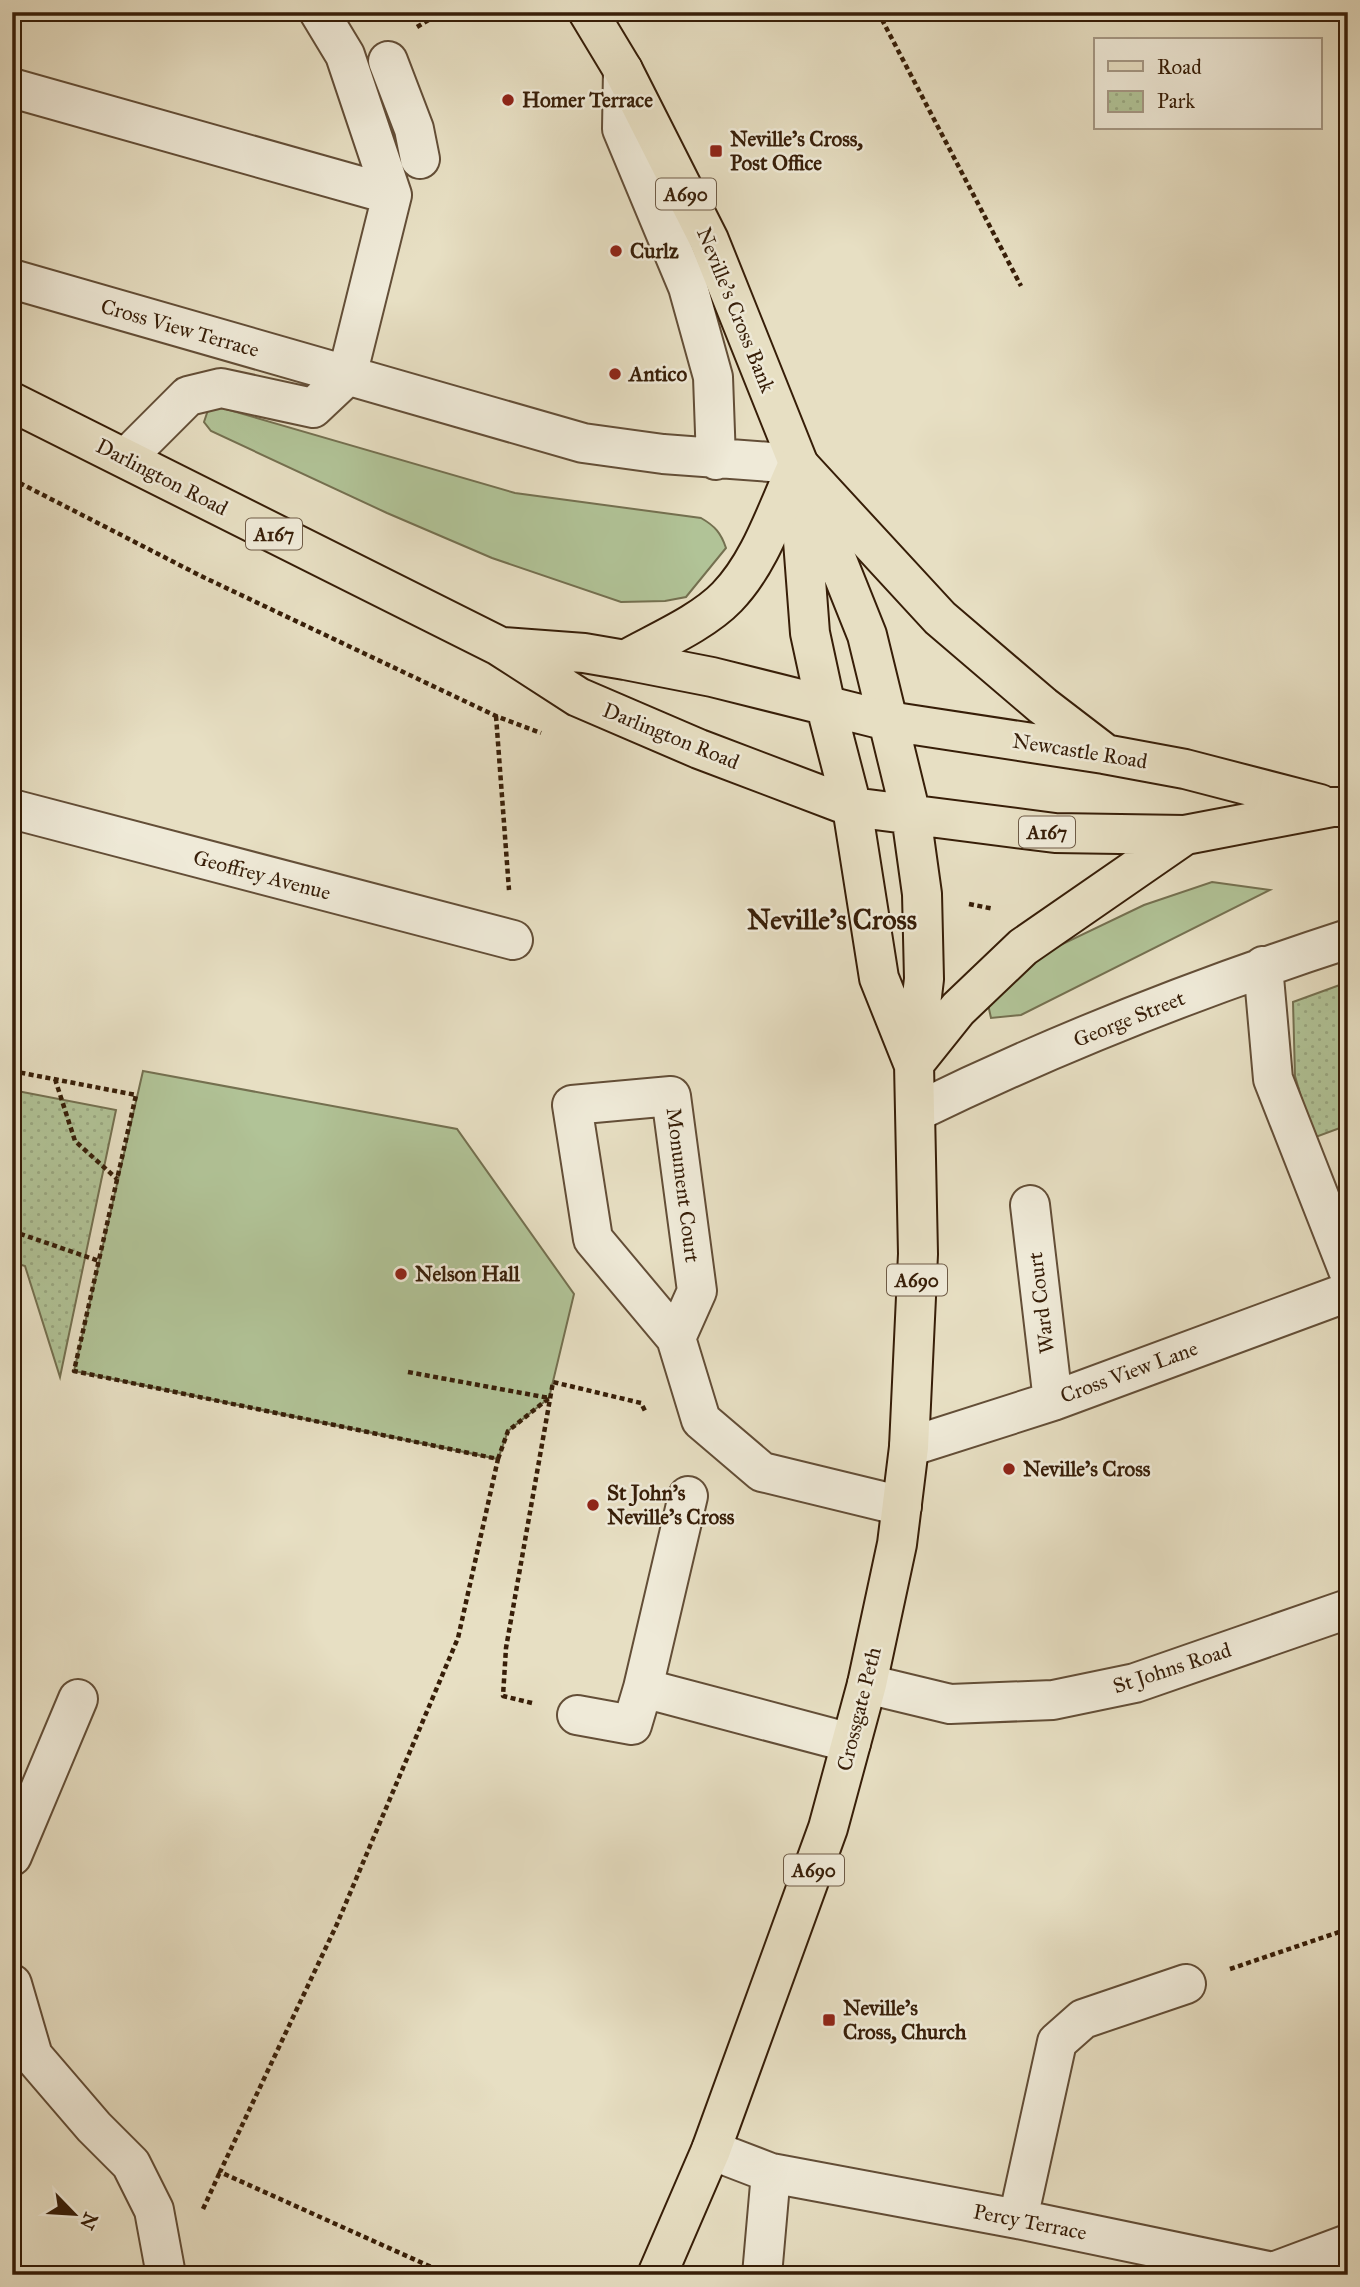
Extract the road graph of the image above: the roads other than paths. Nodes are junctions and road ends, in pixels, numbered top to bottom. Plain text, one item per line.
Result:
1 (319, 12) edge
2 (597, 15) edge
3 (388, 61) dead end
4 (623, 70) junction
5 (12, 88) edge
6 (375, 139) junction
7 (392, 195) junction
8 (12, 279) edge
9 (348, 376) junction
10 (12, 402) edge
11 (126, 458) junction
12 (716, 460) junction
13 (797, 464) junction
14 (499, 646) junction
15 (625, 660) junction
16 (826, 707) junction
17 (888, 721) junction
18 (1104, 754) junction
19 (852, 807) junction
20 (1340, 807) edge
21 (12, 810) edge
22 (911, 815) junction
23 (1185, 835) junction
24 (1348, 939) edge
25 (513, 940) road end
26 (1263, 966) junction
27 (914, 1065) junction
28 (916, 1112) junction
29 (1030, 1205) dead end
30 (1348, 1270) edge
31 (1348, 1292) edge
32 (676, 1338) junction
33 (1053, 1401) junction
34 (909, 1447) junction
35 (688, 1496) dead end
36 (902, 1506) junction
37 (1348, 1609) edge
38 (867, 1684) junction
39 (643, 1688) junction
40 (78, 1699) dead end
41 (577, 1715) road end
42 (851, 1743) junction
43 (12, 1856) edge
44 (12, 1984) edge
45 (1186, 1984) road end
46 (711, 2150) junction
47 (771, 2173) junction
48 (1018, 2220) junction
49 (1348, 2244) edge
50 (1261, 2272) edge
51 (166, 2275) edge
52 (657, 2275) edge
53 (762, 2275) edge

1 - 6 street
2 - 4 main road, Neville's Cross Bank / A690
3 - 6 street
4 - 12 street
4 - 13 main road, Neville's Cross Bank / A690
5 - 7 street
6 - 7 street
7 - 9 street
8 - 9 street, Cross View Terrace
9 - 11 street
9 - 12 street
10 - 11 main road, Darlington Road / A167
11 - 14 main road, Darlington Road / A167
12 - 13 street
13 - 15 main road
13 - 16 main road, Neville's Cross Bank / A690
13 - 17 main road, Neville's Cross Bank / A690
13 - 18 main road
14 - 15 main road, Darlington Road / A167
14 - 19 main road, Darlington Road / A167
15 - 16 main road, Darlington Road / A167
16 - 17 main road, Newcastle Road / A167
16 - 19 main road, A690
17 - 18 main road, Newcastle Road / A167
17 - 22 main road, A690
18 - 20 main road, Newcastle Road / A167
19 - 22 main road, Newcastle Road / A167
19 - 27 main road, A690
20 - 23 main road, Newcastle Road / A167
21 - 25 street, Geoffrey Avenue
22 - 23 main road, Newcastle Road / A167
22 - 27 main road, A690
23 - 27 main road
24 - 26 street, George Street
26 - 28 street, George Street
26 - 30 street
27 - 28 main road, A690
28 - 34 main road, Crossgate Peth / A690
29 - 33 street, Ward Court
31 - 33 street, Cross View Lane
32 - 32 street, Monument Court
32 - 36 street, Monument Court
33 - 34 street, Cross View Lane
34 - 36 main road, Crossgate Peth / A690
35 - 39 street
36 - 38 main road, Crossgate Peth / A690
37 - 38 street, St Johns Road
38 - 42 main road, Crossgate Peth / A690
39 - 41 street
39 - 42 street
40 - 43 street
42 - 46 main road, Crossgate Peth / A690
44 - 51 street
45 - 48 street
46 - 47 street, Percy Terrace
46 - 52 main road, Crossgate Peth / A690
47 - 48 street, Percy Terrace
47 - 53 street
48 - 50 street, Percy Terrace
49 - 50 street, Percy Terrace

